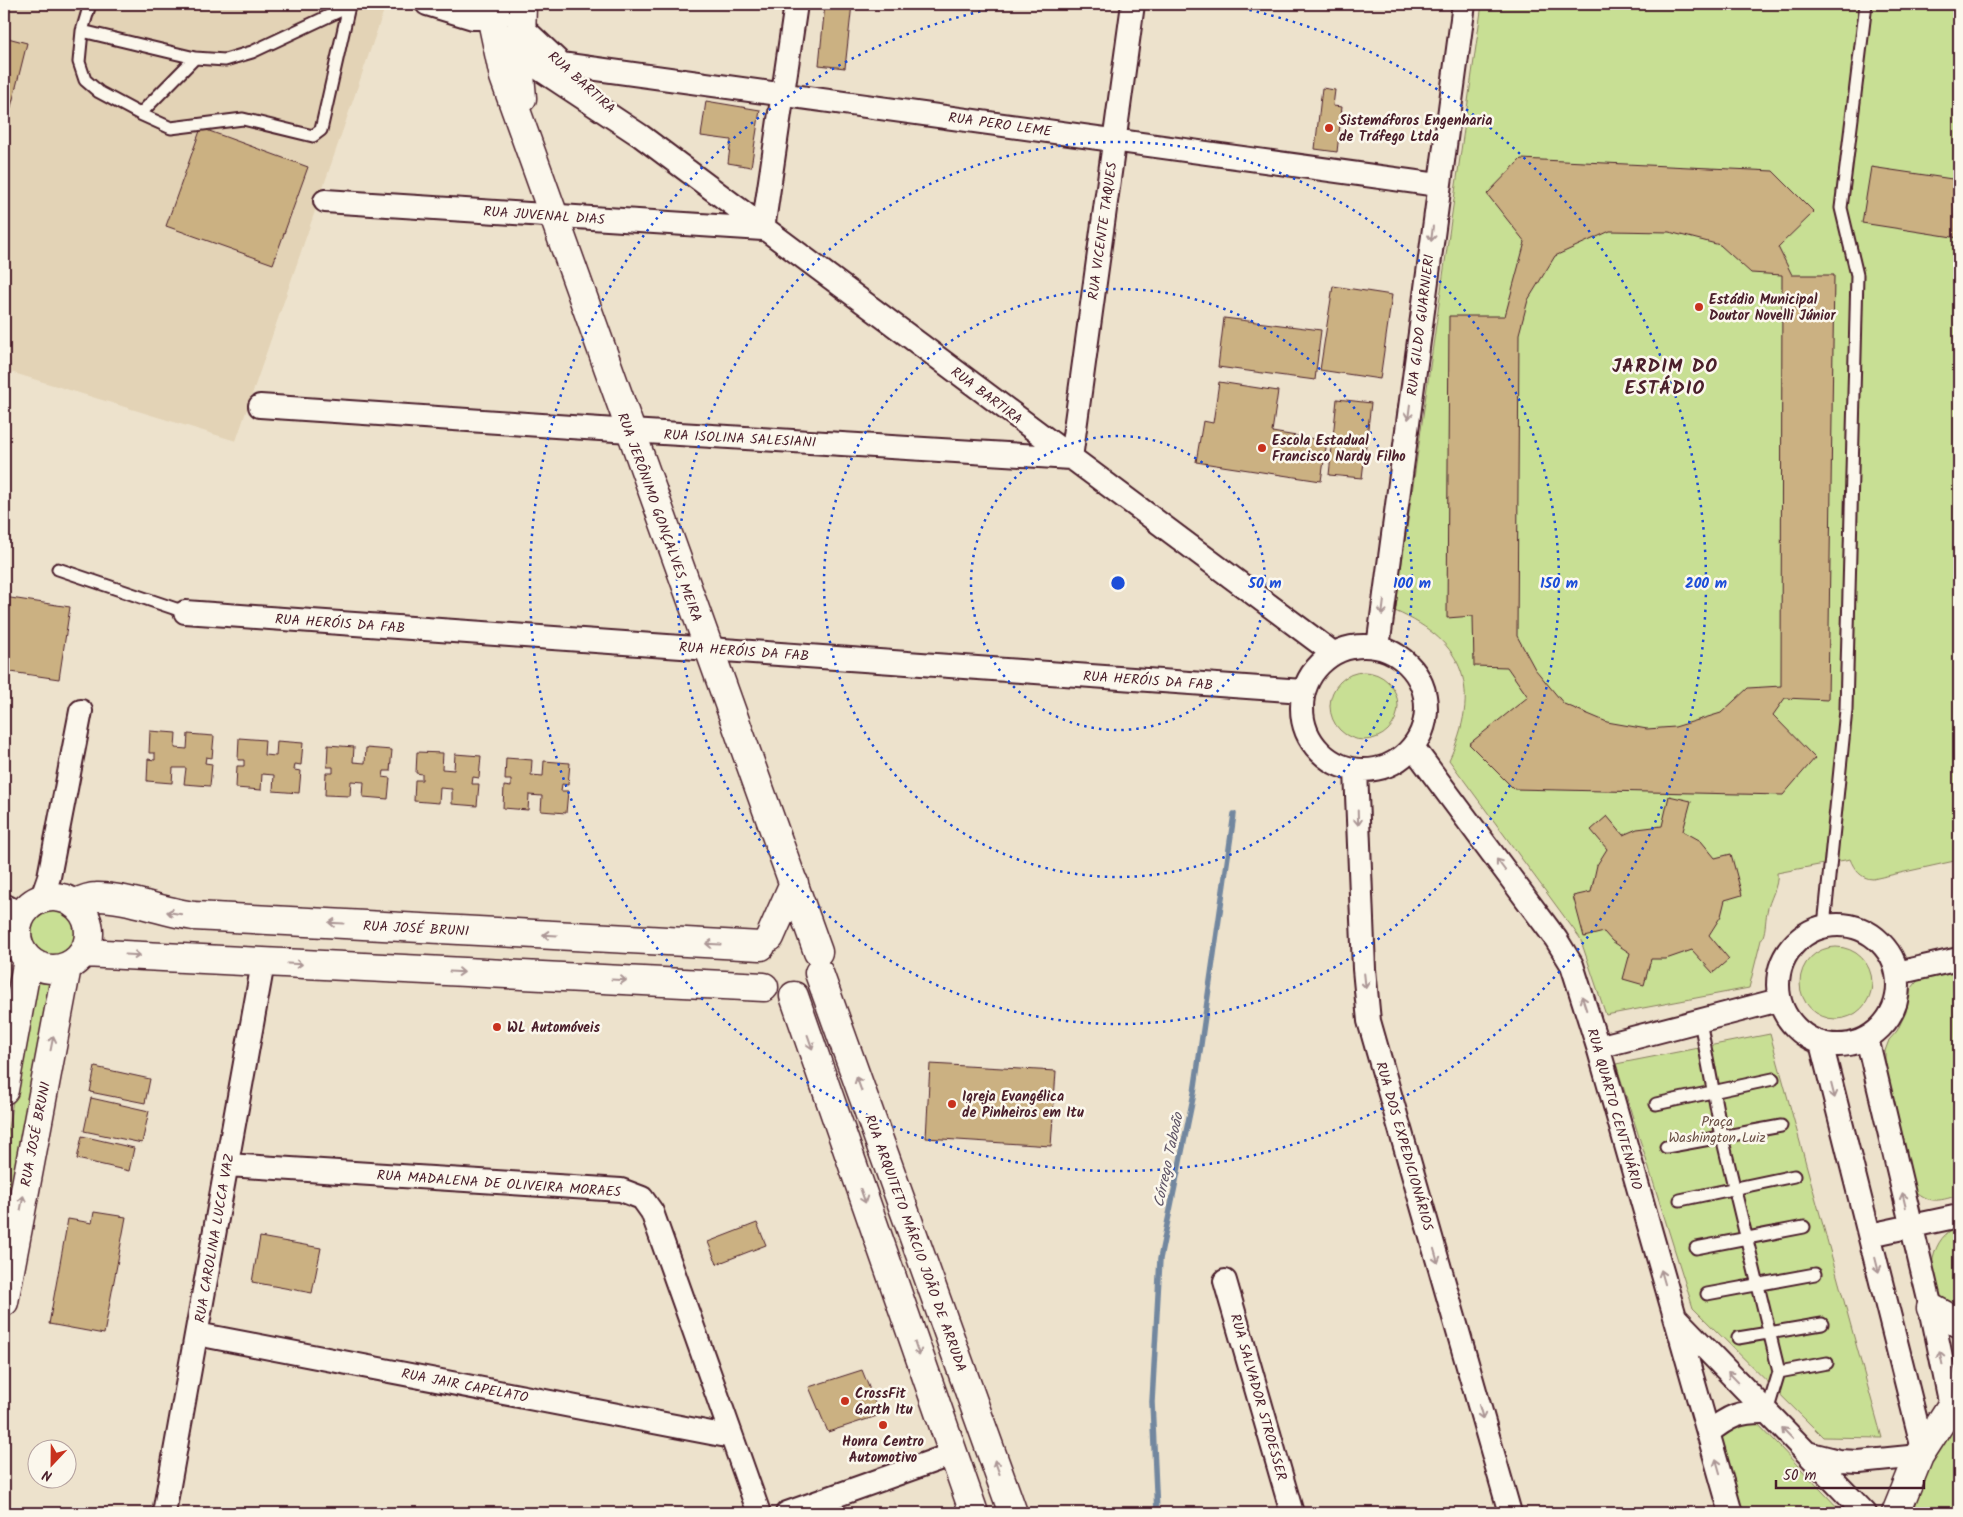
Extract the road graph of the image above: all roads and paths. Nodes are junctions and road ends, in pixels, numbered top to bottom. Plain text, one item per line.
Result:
1 (90, 4) edge
2 (427, 4) edge
3 (796, 4) edge
4 (1132, 4) edge
5 (1464, 4) edge
6 (1866, 4) edge
7 (351, 5) edge
8 (522, 16) edge
9 (490, 19) edge
10 (82, 31) junction
11 (520, 56) junction
12 (195, 58) junction
13 (561, 64) junction
14 (782, 94) junction
15 (140, 114) junction
16 (641, 136) junction
17 (1114, 140) junction
18 (529, 149) junction
19 (1438, 185) junction
20 (325, 202) dead end
21 (553, 215) junction
22 (762, 228) junction
23 (260, 406) dead end
24 (630, 432) junction
25 (1071, 458) junction
26 (58, 570) dead end
27 (185, 612) joint
28 (1378, 647) junction
29 (708, 649) junction
30 (1334, 653) junction
31 (1304, 691) junction
32 (81, 711) dead end
33 (1413, 747) junction
34 (1356, 770) junction
35 (794, 883) junction
36 (74, 904) junction
37 (22, 906) edge
38 (1824, 926) junction
39 (766, 942) junction
40 (28, 959) junction
41 (75, 960) junction
42 (1959, 960) edge
43 (819, 962) junction
44 (263, 963) junction
45 (1897, 973) junction
46 (764, 986) junction
47 (794, 996) junction
48 (1779, 1000) junction
49 (1700, 1020) junction
50 (1867, 1038) junction
51 (1821, 1044) junction
52 (1598, 1047) junction
53 (1774, 1079) dead end
54 (4, 1090) edge
55 (1713, 1092) junction
56 (1656, 1104) dead end
57 (1781, 1126) dead end
58 (1722, 1137) junction
59 (1666, 1147) dead end
60 (228, 1165) junction
61 (1794, 1176) dead end
62 (1735, 1189) junction
63 (1680, 1200) dead end
64 (1959, 1216) edge
65 (1804, 1227) dead end
66 (1911, 1227) junction
67 (1870, 1235) junction
68 (1747, 1239) junction
69 (1696, 1248) dead end
70 (1815, 1274) dead end
71 (1225, 1280) dead end
72 (1758, 1285) junction
73 (1707, 1294) dead end
74 (4, 1302) edge
75 (1930, 1308) junction
76 (1674, 1316) junction
77 (1959, 1323) edge
78 (1822, 1324) dead end
79 (1770, 1333) junction
80 (197, 1334) junction
81 (1738, 1338) dead end
82 (1827, 1363) dead end
83 (1779, 1372) junction
84 (1955, 1400) edge
85 (1767, 1412) junction
86 (1708, 1433) junction
87 (732, 1437) junction
88 (1807, 1453) junction
89 (1921, 1453) junction
90 (953, 1454) junction
91 (164, 1513) edge
92 (759, 1513) edge
93 (787, 1513) edge
94 (974, 1513) edge
95 (1013, 1513) edge
96 (1292, 1513) edge
97 (1510, 1513) edge
98 (1731, 1513) edge
99 (1865, 1513) edge
100 (1896, 1513) edge

1 - 10 lane
2 - 9 street
3 - 14 street
4 - 17 street, RUA VICENTE TAQUES
5 - 19 street, RUA GILDO GUARNIERI
6 - 38 lane
7 - 12 lane
7 - 15 lane
8 - 9 street
8 - 11 street, RUA JERÔNIMO GONÇALVES MEIRA
8 - 13 street, RUA BARTIRA
9 - 11 street
9 - 18 street, RUA JERÔNIMO GONÇALVES MEIRA
10 - 12 lane
10 - 15 lane
11 - 16 street, RUA BARTIRA
11 - 18 street, RUA JERÔNIMO GONÇALVES MEIRA
12 - 15 lane
13 - 14 street, RUA PERO LEME
13 - 16 street, RUA BARTIRA
14 - 17 street, RUA PERO LEME
14 - 22 street
16 - 22 street, RUA BARTIRA
17 - 19 street, RUA PERO LEME
17 - 25 street, RUA VICENTE TAQUES
18 - 21 street, RUA JERÔNIMO GONÇALVES MEIRA
19 -> 28 street, RUA GILDO GUARNIERI
20 - 21 street, RUA JUVENAL DIAS
21 - 22 street, RUA JUVENAL DIAS
21 - 24 street, RUA JERÔNIMO GONÇALVES MEIRA
22 - 25 street, RUA BARTIRA
23 - 24 street, RUA ISOLINA SALESIANI
24 - 25 street, RUA ISOLINA SALESIANI
24 - 29 street, RUA JERÔNIMO GONÇALVES MEIRA
25 - 30 street, RUA BARTIRA
26 - 27 lane
27 - 29 street, RUA HERÓIS DA FAB
28 - 30 street
28 - 33 street
29 - 31 street, RUA HERÓIS DA FAB
29 - 35 street, RUA JERÔNIMO GONÇALVES MEIRA
30 - 31 street
31 - 34 street
32 - 37 street
33 - 34 street
52 -> 33 street, RUA QUARTO CENTENÁRIO
34 -> 97 street, RUA DOS EXPEDICIONÁRIOS
35 - 39 street
35 - 43 street, RUA JERÔNIMO GONÇALVES MEIRA
36 - 37 street
39 -> 36 street, RUA JOSÉ BRUNI
36 - 41 street
37 - 40 street
38 - 45 street
38 - 48 street
39 - 43 street
39 - 46 street
40 - 41 street
40 - 54 street
41 -> 44 street
74 -> 41 street, RUA JOSÉ BRUNI
42 - 45 street
43 - 47 street
95 -> 43 street, RUA ARQUITETO MÁRCIO JOÃO DE ARRUDA
44 -> 46 street
44 - 60 street, RUA CAROLINA LUCCA VAZ
45 - 50 street
46 - 47 street
47 -> 90 street
48 - 49 street
48 - 51 street
49 - 52 street
49 - 55 lane
50 - 51 street
66 -> 50 street
51 -> 67 street
76 -> 52 street, RUA QUARTO CENTENÁRIO
53 - 55 lane
55 - 56 lane
55 - 58 lane
57 - 58 lane
58 - 59 lane
58 - 62 lane
60 - 80 street, RUA CAROLINA LUCCA VAZ
60 - 87 street, RUA MADALENA DE OLIVEIRA MORAES
61 - 62 lane
62 - 63 lane
62 - 68 lane
64 - 66 street
65 - 68 lane
66 - 67 street
66 - 75 street
67 -> 89 street
68 - 69 lane
68 - 72 lane
70 - 72 lane
71 - 96 street, RUA SALVADOR STROESSER
72 - 73 lane
72 - 79 lane
75 - 77 street
84 -> 75 street
85 -> 76 street
76 - 86 street, RUA QUARTO CENTENÁRIO
78 - 79 lane
79 - 81 lane
79 - 83 lane
80 - 87 street, RUA JAIR CAPELATO
80 - 91 street, RUA CAROLINA LUCCA VAZ
82 - 83 lane
83 - 85 lane
84 - 89 street
85 - 86 street
88 -> 85 street
98 -> 86 street, RUA QUARTO CENTENÁRIO
87 - 92 street, RUA MADALENA DE OLIVEIRA MORAES
88 - 89 street
88 - 99 street
89 - 100 street
90 - 93 street
90 - 94 street

